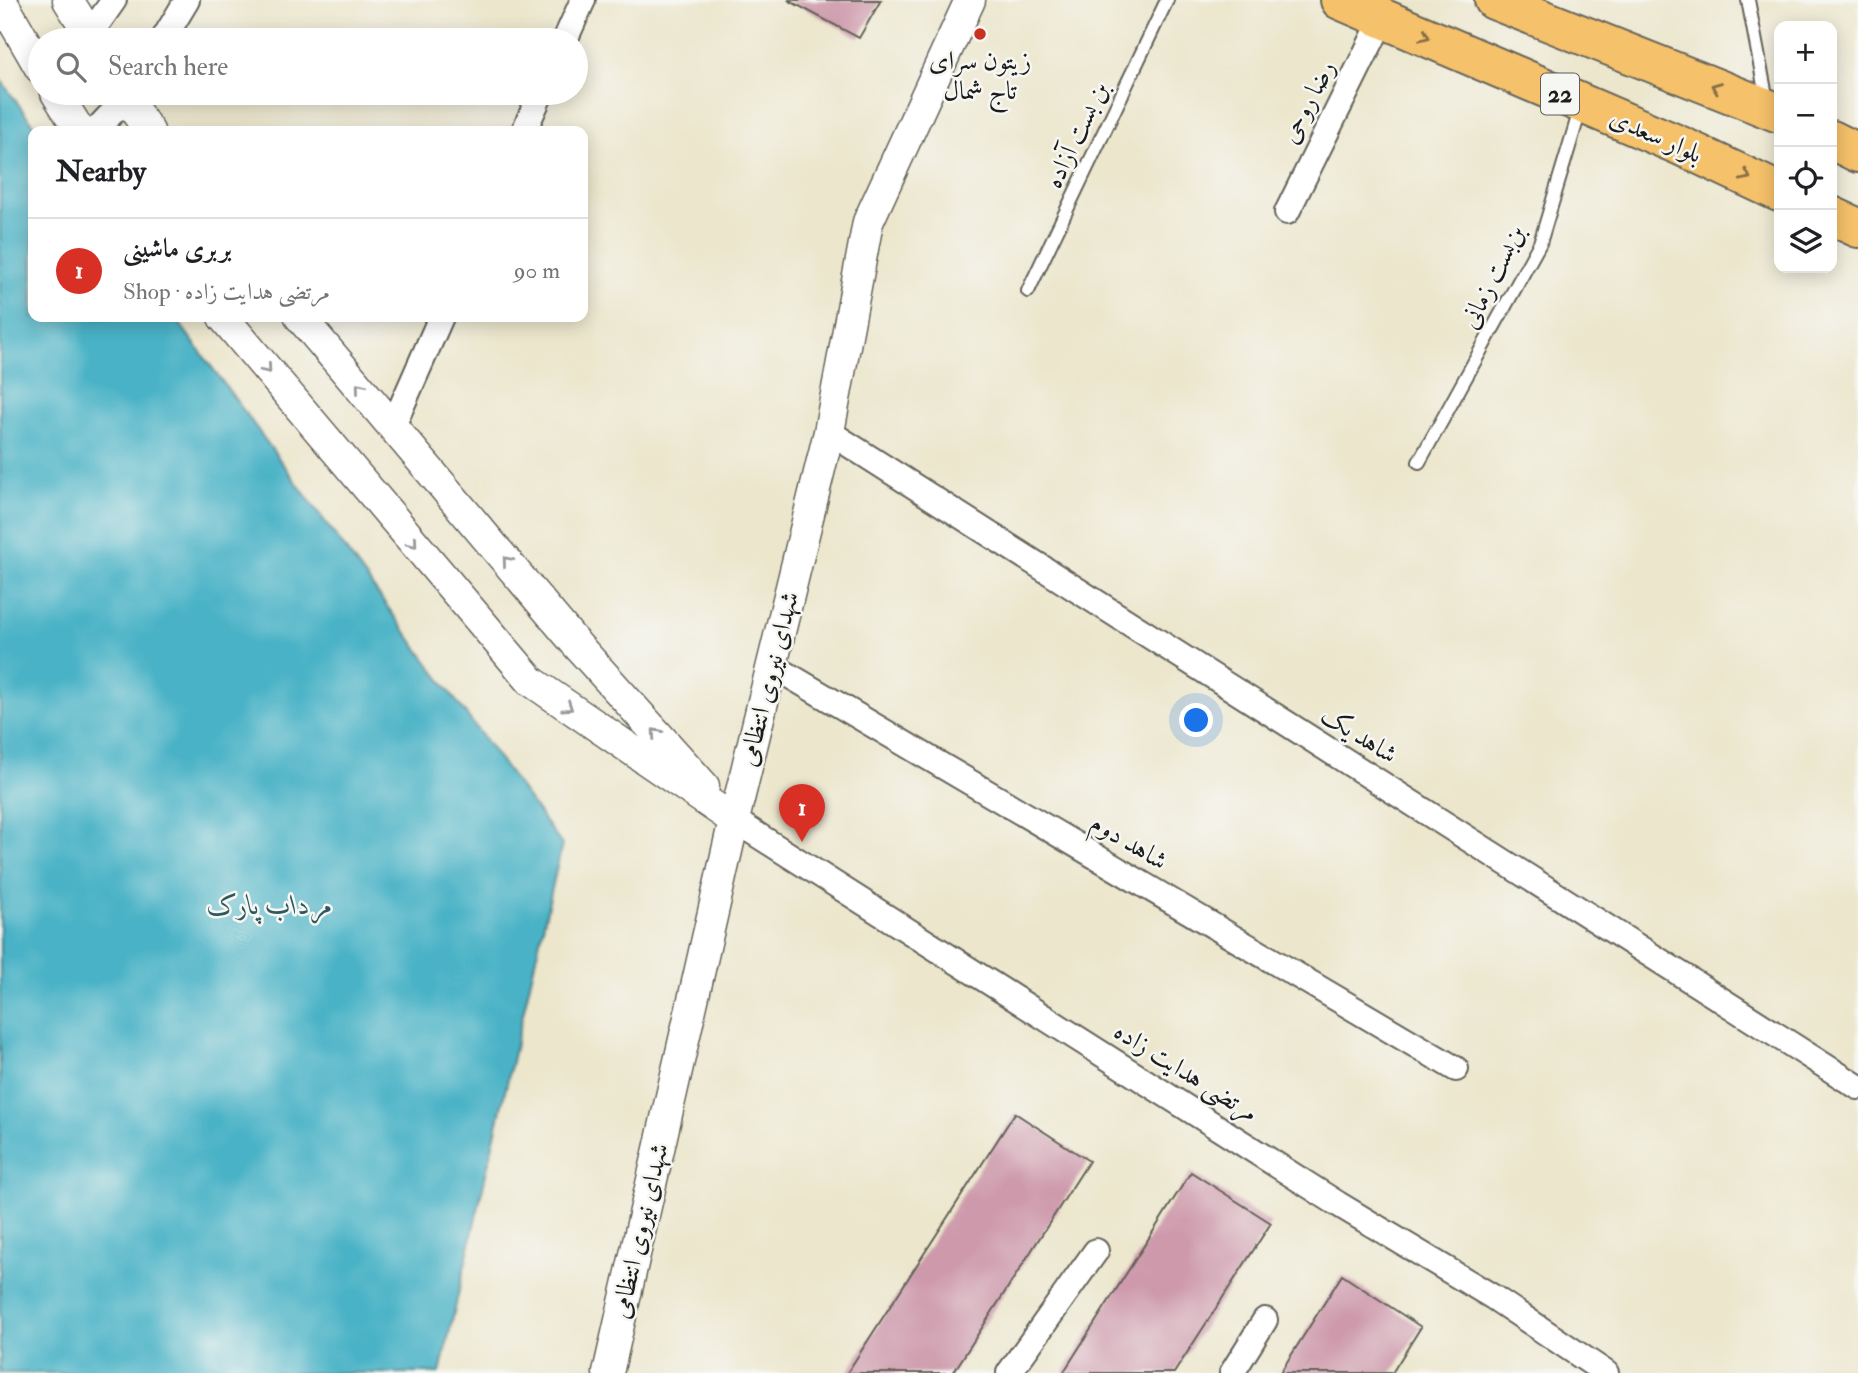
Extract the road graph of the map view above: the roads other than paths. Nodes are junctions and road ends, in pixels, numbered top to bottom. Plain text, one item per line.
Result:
1 (1, 0) edge
2 (68, 0) edge
3 (114, 0) edge
4 (187, 0) edge
5 (583, 0) edge
6 (970, 0) edge
7 (1167, 0) edge
8 (1339, 0) edge
9 (1494, 0) edge
10 (1748, 0) edge
11 (1383, 19) junction
12 (84, 28) edge
13 (97, 28) edge
14 (170, 28) edge
15 (570, 28) edge
16 (28, 47) edge
17 (1582, 104) junction
18 (64, 105) edge
19 (118, 105) edge
20 (133, 105) edge
21 (536, 105) edge
22 (1774, 111) edge
23 (77, 126) edge
24 (99, 126) edge
25 (146, 126) edge
26 (526, 126) edge
27 (1837, 142) edge
28 (1858, 153) edge
29 (1774, 190) edge
30 (1287, 212) dead end
31 (1837, 218) edge
32 (1858, 228) edge
33 (1028, 290) dead end
34 (226, 322) edge
35 (304, 322) edge
36 (439, 322) edge
37 (393, 426) junction
38 (829, 432) junction
39 (1419, 462) dead end
40 (773, 666) junction
41 (734, 820) junction
42 (1456, 1069) dead end
43 (1858, 1087) edge
44 (1096, 1251) dead end
45 (1265, 1320) dead end
46 (608, 1373) edge
47 (1009, 1373) edge
48 (1232, 1373) edge
49 (1606, 1373) edge

1 - 16 street
2 - 12 street
3 - 13 street
4 - 14 street
5 - 15 street
6 - 38 street, شهدای نیروی انتظامی
7 - 33 lane, بن بست آزاده
8 - 11 highway, بلوار سعدی / 22
22 -> 9 highway, 22
10 - 22 lane
11 -> 17 highway, بلوار سعدی / 22
11 - 30 street, رضا روحی
17 -> 29 highway, بلوار سعدی / 22
17 - 39 lane, بن‌بست زمانی
18 - 23 street
19 - 24 street
20 - 25 street
21 - 26 street
27 - 28 highway
31 - 32 highway
34 -> 41 street
37 -> 35 street
36 - 37 street
41 -> 37 street
38 - 40 street, شهدای نیروی انتظامی
38 - 43 street, شاهد یک
40 - 41 street, شهدای نیروی انتظامی
40 - 42 street, شاهد دوم
41 - 46 street, شهدای نیروی انتظامی
41 - 49 street, مرتضی هدایت زاده
44 - 47 street
45 - 48 street

